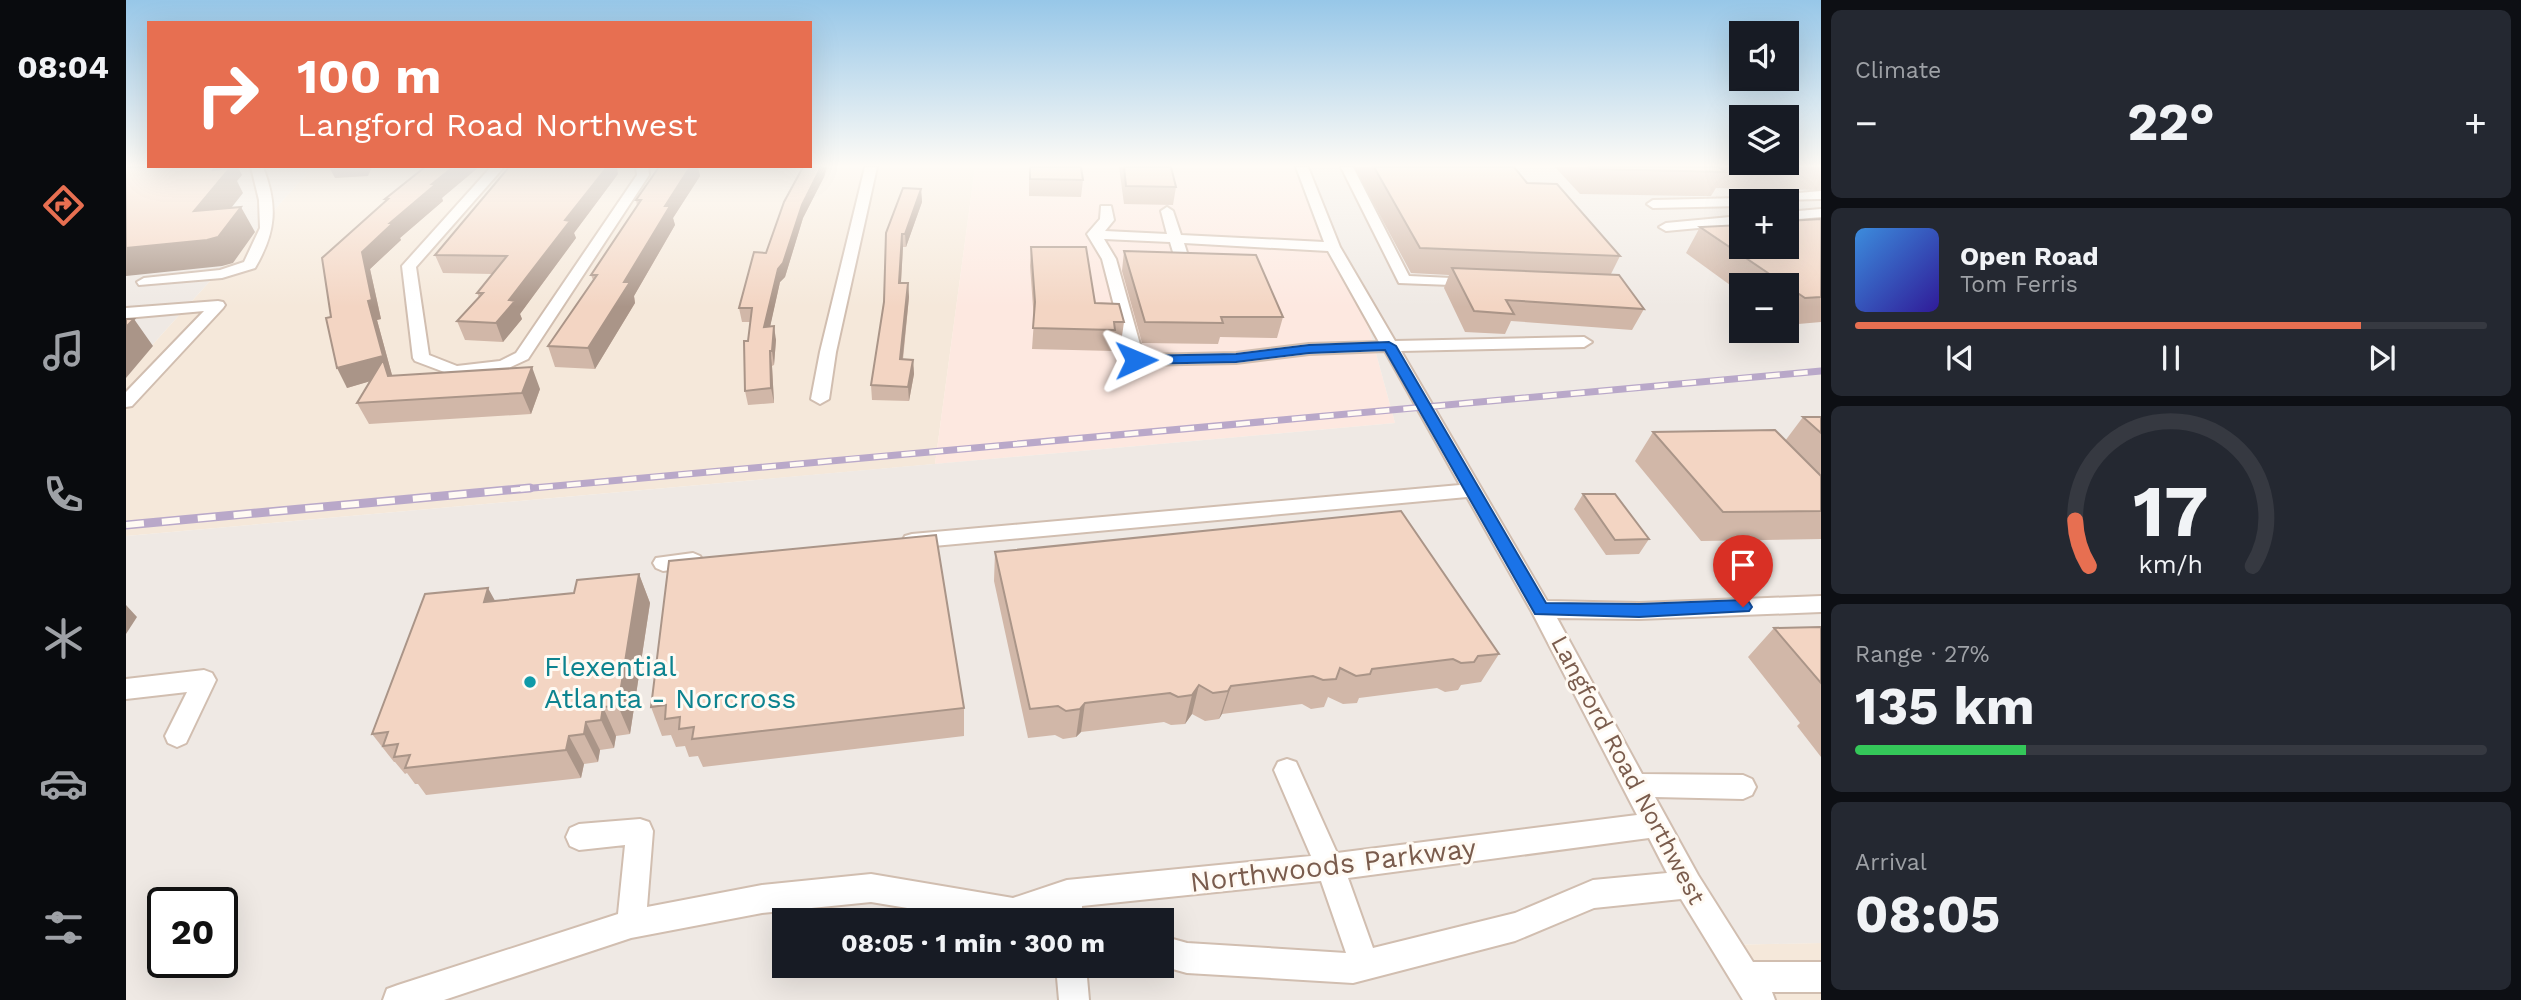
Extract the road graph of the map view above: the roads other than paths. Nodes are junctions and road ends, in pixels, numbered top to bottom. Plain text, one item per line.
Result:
1 (265, 214) edge
2 (456, 214) edge
3 (617, 214) edge
4 (861, 214) edge
5 (1106, 214) edge
6 (1168, 214) edge
7 (1320, 214) edge
8 (1371, 214) edge
9 (1729, 221) edge
10 (1666, 227) dead end
11 (1094, 234) junction
12 (1177, 238) junction
13 (1333, 247) junction
14 (1183, 262) edge
15 (144, 282) dead end
16 (1485, 283) edge
17 (126, 313) edge
18 (1584, 342) dead end
19 (1389, 346) junction
20 (820, 399) dead end
21 (126, 402) edge
22 (1472, 490) junction
23 (896, 542) edge
24 (718, 558) edge
25 (663, 564) dead end
26 (1821, 604) edge
27 (1541, 609) junction
28 (126, 689) edge
29 (177, 736) dead end
30 (1287, 769) dead end
31 (1633, 785) junction
32 (1743, 787) dead end
33 (1655, 825) junction
34 (579, 837) dead end
35 (1330, 867) junction
36 (1688, 885) junction
37 (1068, 907) edge
38 (989, 908) edge
39 (631, 925) junction
40 (1174, 954) edge
41 (1366, 965) junction
42 (1821, 977) edge
43 (1072, 978) edge
44 (1752, 988) edge
45 (398, 1000) edge
46 (1074, 1000) edge

1 - 15 street
2 - 3 street
4 - 20 street
5 - 11 street
6 - 12 street
7 - 13 street, Langford Road Northwest
8 - 16 lane
9 - 10 street
11 - 12 street
11 - 19 street
12 - 13 street
12 - 14 street
13 - 19 street, Langford Road Northwest
17 - 21 street
18 - 19 street
19 - 22 street, Langford Road Northwest
22 - 23 street
22 - 27 street, Langford Road Northwest
24 - 25 street
26 - 27 street
27 - 31 street, Langford Road Northwest
28 - 29 street
30 - 35 street
31 - 32 street
31 - 33 street, Langford Road Northwest
33 - 35 street, Northwoods Parkway
33 - 36 street, Langford Road Northwest
34 - 39 street
35 - 37 street, Northwoods Parkway
35 - 41 street
36 - 41 street
36 - 44 street, Langford Road Northwest
38 - 39 street, Northwoods Parkway
39 - 45 street, Northwoods Parkway
40 - 41 street
42 - 44 street
43 - 46 street

